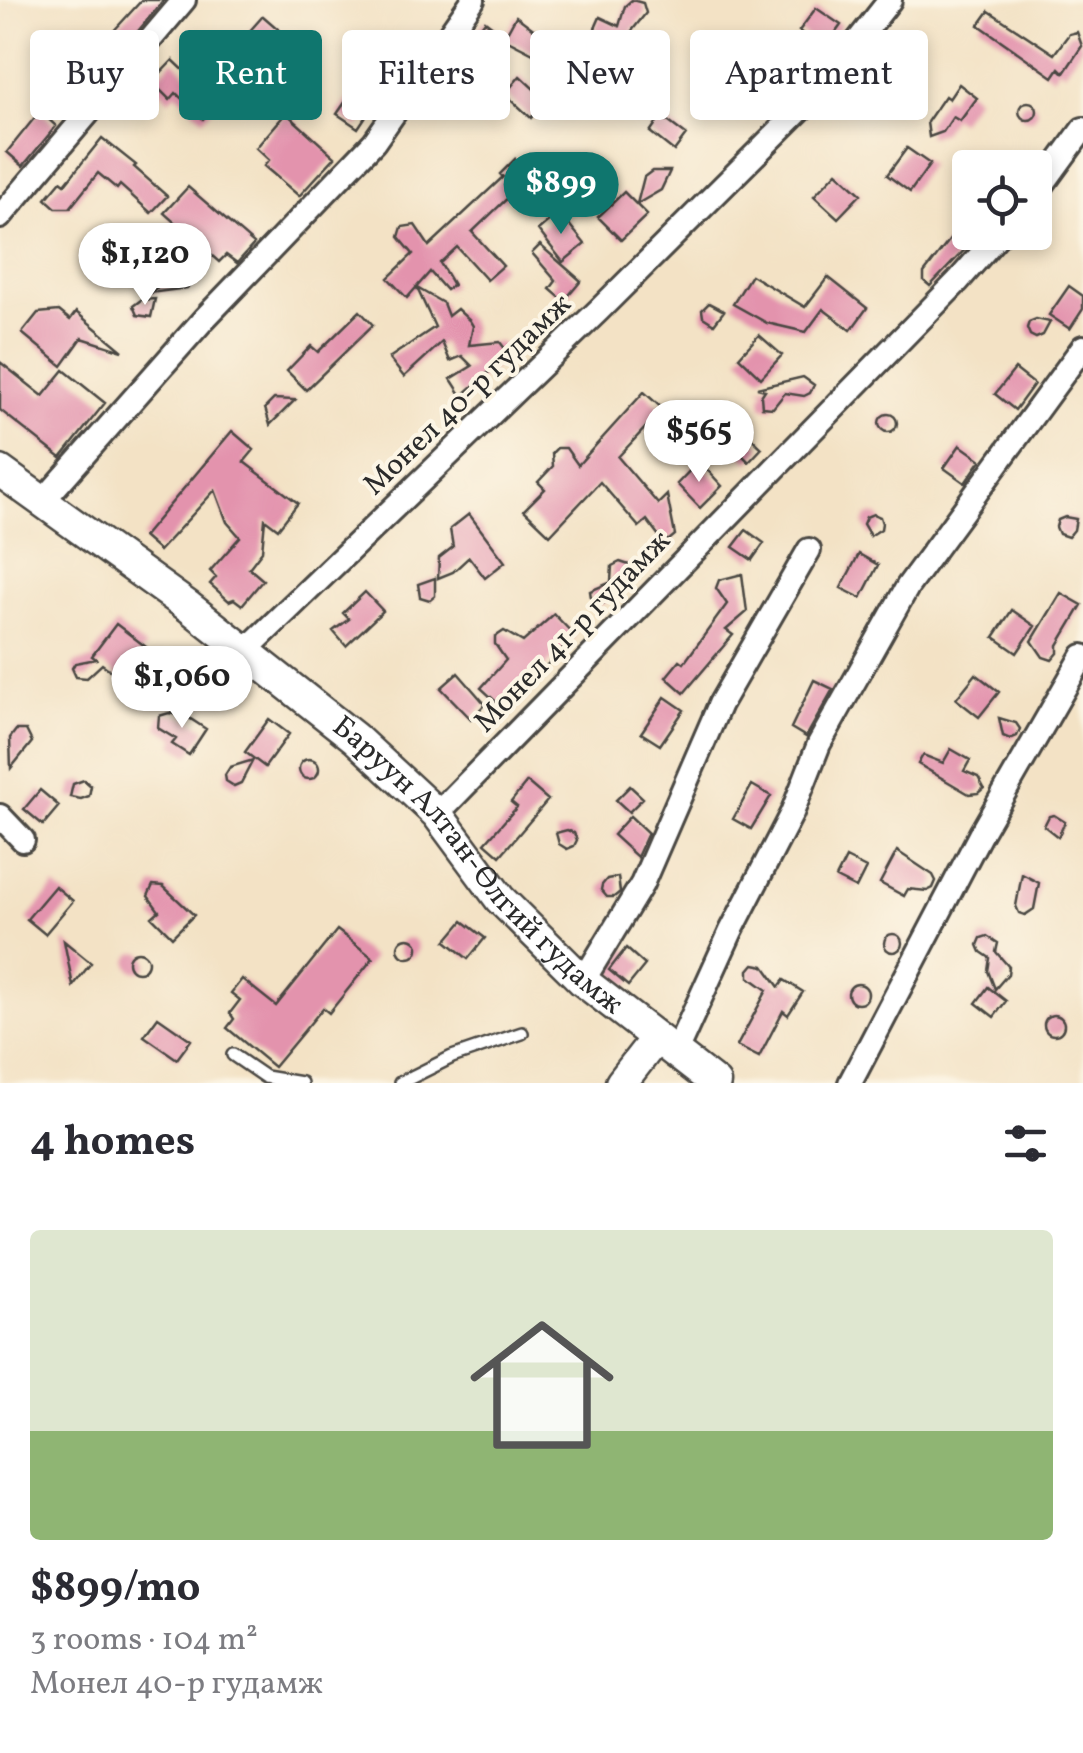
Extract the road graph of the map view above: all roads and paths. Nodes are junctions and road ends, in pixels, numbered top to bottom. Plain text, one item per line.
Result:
1 (184, 0) edge
2 (473, 0) edge
3 (890, 0) edge
4 (1083, 129) edge
5 (1052, 172) edge
6 (0, 217) edge
7 (985, 250) edge
8 (1083, 347) edge
9 (0, 471) edge
10 (43, 501) junction
11 (809, 550) dead end
12 (244, 651) junction
13 (1083, 656) edge
14 (438, 814) junction
15 (0, 816) edge
16 (23, 840) dead end
17 (583, 980) junction
18 (522, 1033) dead end
19 (665, 1046) junction
20 (234, 1055) dead end
21 (301, 1083) edge
22 (400, 1083) edge
23 (622, 1083) edge
24 (715, 1083) edge
25 (850, 1083) edge

1 - 6 street
2 - 10 street
3 - 12 street, Монел 40-р гудамж
4 - 5 street
7 - 14 street, Монел 41-р гудамж
8 - 19 street
9 - 10 main road, Баруун Алтан-Өлгий гудамж
10 - 12 main road, Баруун Алтан-Өлгий гудамж
11 - 17 street
12 - 14 main road, Баруун Алтан-Өлгий гудамж
13 - 25 street
14 - 17 main road, Баруун Алтан-Өлгий гудамж
15 - 16 street
17 - 19 main road, Баруун Алтан-Өлгий гудамж
18 - 22 lane
19 - 23 main road
19 - 24 main road, Баруун Алтан-Өлгий гудамж
20 - 21 lane

